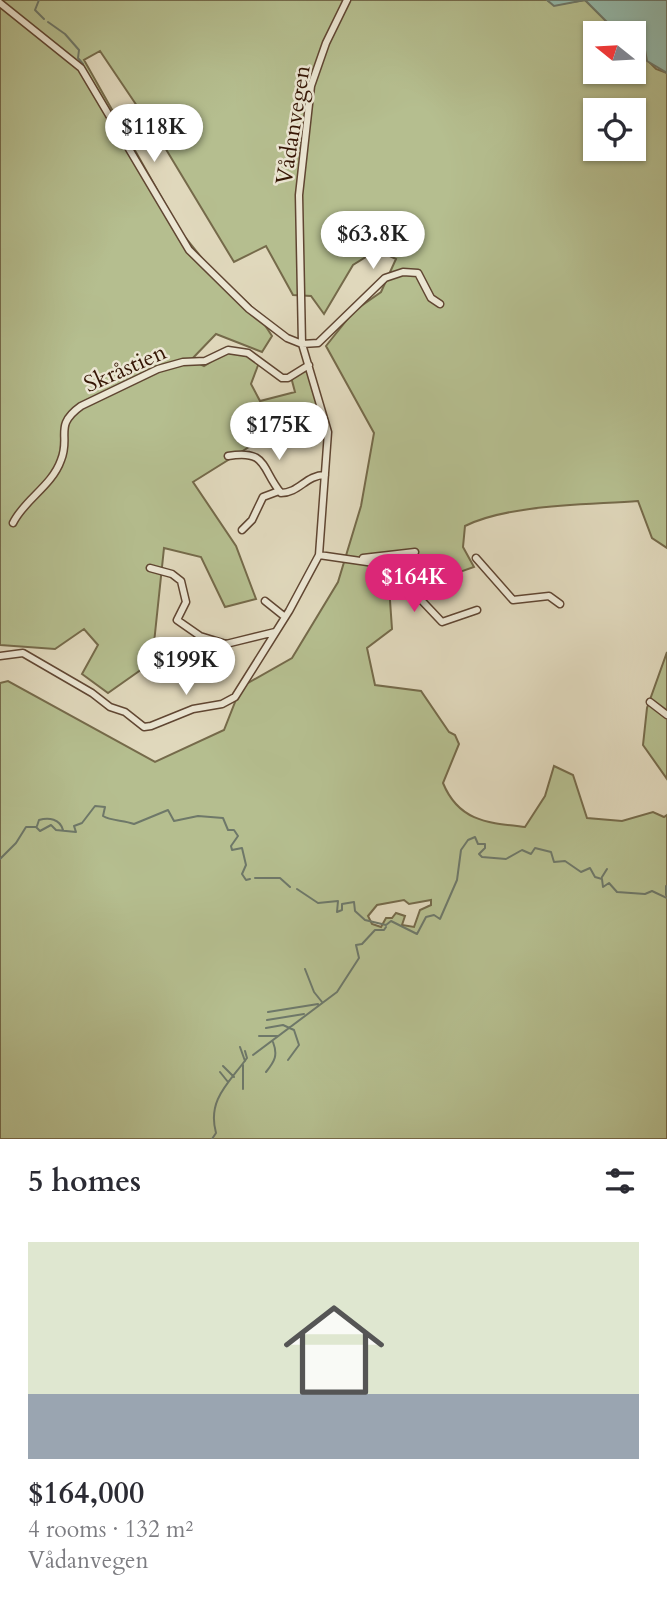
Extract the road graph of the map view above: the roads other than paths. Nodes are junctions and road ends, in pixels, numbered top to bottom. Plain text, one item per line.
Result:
1 (347, 0) edge
2 (0, 3) edge
3 (440, 304) dead end
4 (302, 344) junction
5 (309, 365) junction
6 (228, 456) dead end
7 (325, 475) junction
8 (279, 491) junction
9 (13, 523) dead end
10 (242, 530) dead end
11 (415, 552) dead end
12 (319, 555) junction
13 (476, 558) dead end
14 (358, 560) junction
15 (150, 568) dead end
16 (265, 601) dead end
17 (560, 604) dead end
18 (477, 610) dead end
19 (285, 617) junction
20 (275, 632) junction
21 (0, 656) edge
22 (650, 702) dead end
23 (667, 715) edge

1 - 4 street, Vådanvegen
2 - 4 street
3 - 4 street
4 - 5 street, Vådanvegen
5 - 7 street, Vådanvegen
5 - 9 street, Skråstien
6 - 8 street
7 - 8 street
7 - 12 street, Vådanvegen
8 - 10 street
11 - 14 street
12 - 14 street
12 - 19 street, Vådanvegen
13 - 17 street
14 - 18 street
15 - 20 street
16 - 19 street
19 - 20 street, Vådanvegen
20 - 21 street, Vådanvegen
22 - 23 street

